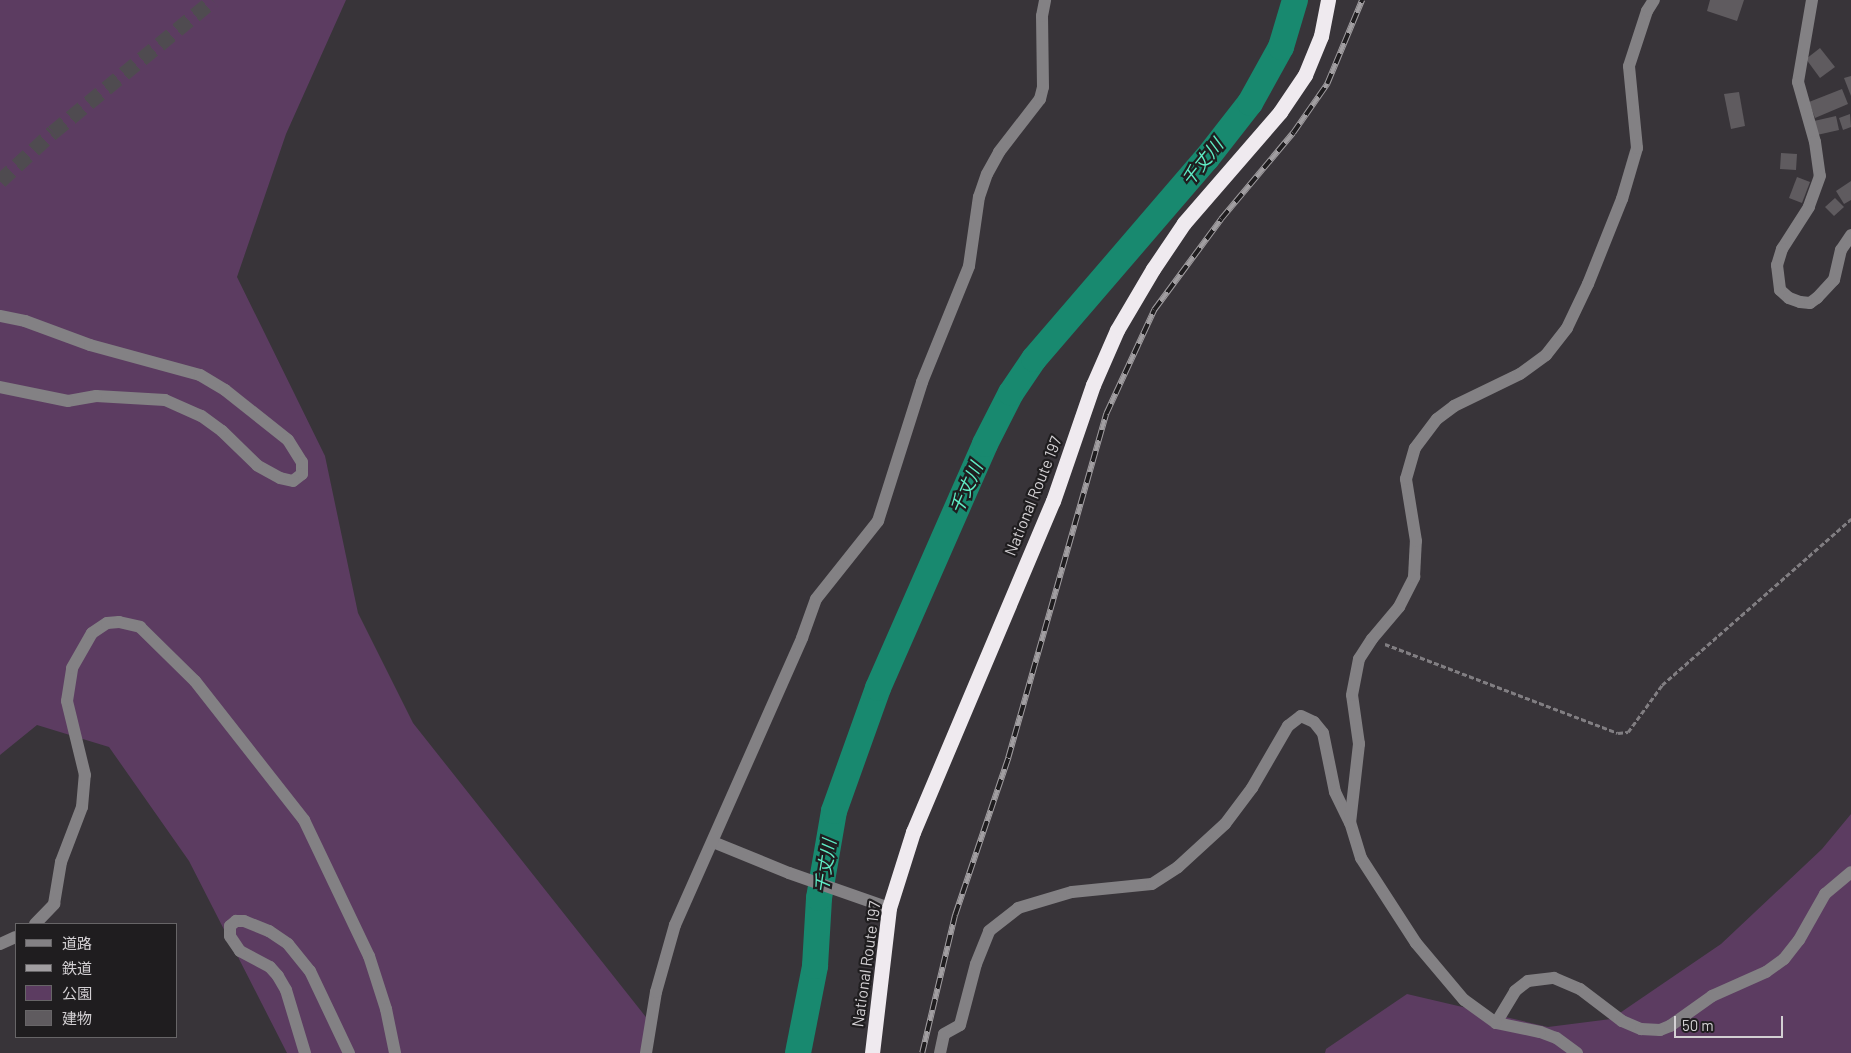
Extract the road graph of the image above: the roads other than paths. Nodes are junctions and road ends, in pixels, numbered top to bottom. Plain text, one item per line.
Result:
1 (1045, 0) edge
2 (1328, 0) edge
3 (1654, 0) edge
4 (1812, 0) edge
5 (1851, 236) edge
6 (0, 316) edge
7 (0, 387) edge
8 (1350, 823) junction
9 (713, 842) junction
10 (1851, 872) edge
11 (889, 908) junction
12 (36, 923) edge
13 (15, 936) edge
14 (0, 944) edge
15 (1496, 1024) junction
16 (305, 1053) edge
17 (349, 1053) edge
18 (395, 1053) edge
19 (646, 1053) edge
20 (872, 1053) edge
21 (940, 1053) edge
22 (1577, 1053) edge

1 - 9 street
2 - 11 highway, National Route 197
3 - 8 street
4 - 5 street
6 - 7 street
8 - 15 street
8 - 21 street
9 - 11 street
9 - 19 street
10 - 15 street
11 - 20 highway, National Route 197
12 - 18 street
13 - 14 street
15 - 22 street
16 - 17 street

